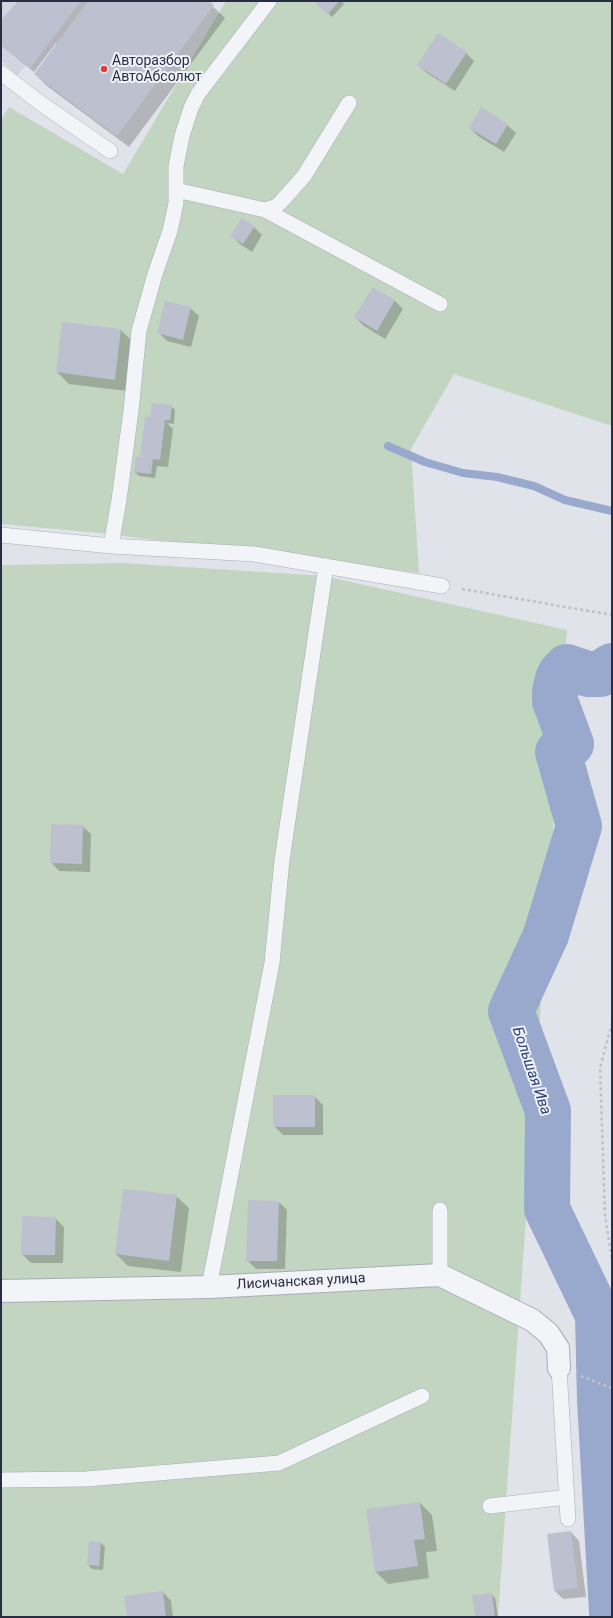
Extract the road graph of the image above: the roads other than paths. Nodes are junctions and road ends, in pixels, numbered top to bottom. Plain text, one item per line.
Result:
1 (269, 1) edge
2 (1, 73) edge
3 (349, 103) dead end
4 (110, 151) dead end
5 (176, 190) junction
6 (265, 210) junction
7 (440, 304) dead end
8 (1, 535) edge
9 (111, 546) junction
10 (326, 566) junction
11 (442, 586) road end
12 (440, 1210) dead end
13 (440, 1275) junction
14 (209, 1287) junction
15 (1, 1291) edge
16 (559, 1368) joint
17 (422, 1396) dead end
18 (1, 1480) edge
19 (567, 1497) junction
20 (490, 1506) dead end
21 (568, 1520) dead end

1 - 5 lane
2 - 4 lane
3 - 6 lane
5 - 6 lane
5 - 9 lane
6 - 7 lane
8 - 9 lane
9 - 10 lane
10 - 11 lane
10 - 14 lane
12 - 13 lane
13 - 14 street, Лисичанская улица
13 - 16 street, Лисичанская улица
14 - 15 street, Лисичанская улица
16 - 19 lane
17 - 18 lane
19 - 20 lane
19 - 21 lane

